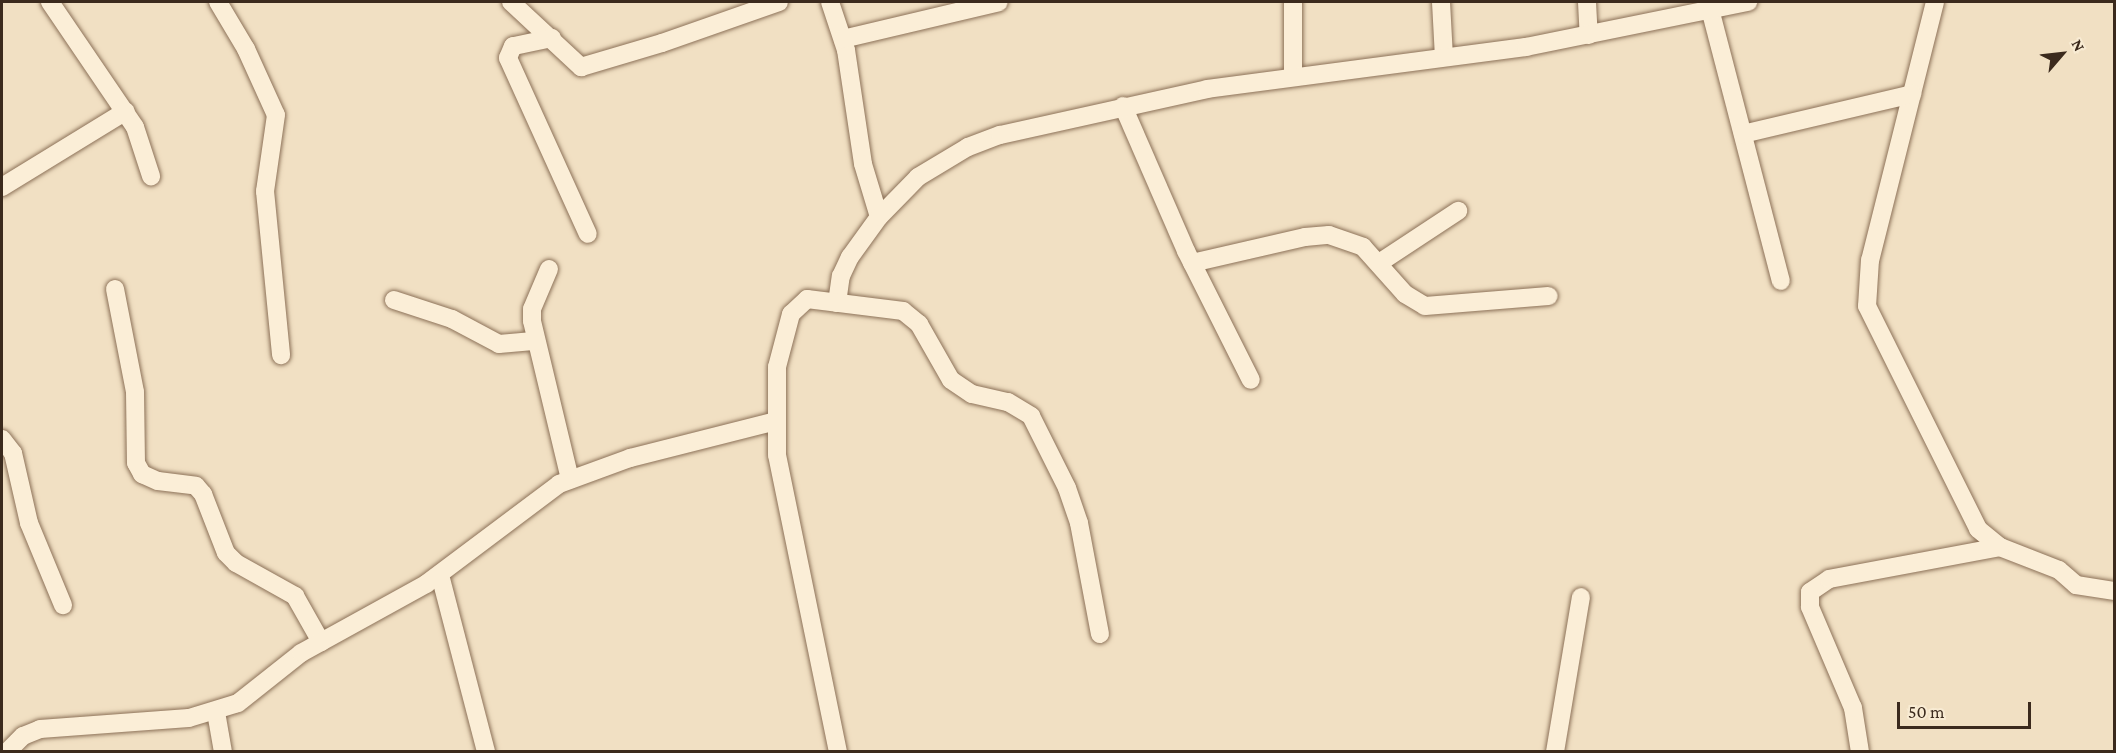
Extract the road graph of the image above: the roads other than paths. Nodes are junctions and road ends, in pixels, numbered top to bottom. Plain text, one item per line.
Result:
1 (50, 2) edge
2 (218, 2) edge
3 (511, 2) edge
4 (779, 2) edge
5 (830, 2) edge
6 (999, 2) edge
7 (1293, 2) edge
8 (1441, 2) edge
9 (1587, 2) edge
10 (1748, 2) edge
11 (1935, 2) edge
12 (1710, 9) junction
13 (1589, 35) junction
14 (552, 38) junction
15 (843, 39) junction
16 (1444, 57) junction
17 (1293, 77) junction
18 (1912, 94) junction
19 (1123, 106) junction
20 (126, 111) junction
21 (1743, 134) junction
22 (151, 176) dead end
23 (2, 187) edge
24 (1458, 211) dead end
25 (879, 217) junction
26 (588, 234) dead end
27 (1192, 263) junction
28 (1379, 264) junction
29 (549, 269) dead end
30 (1781, 281) dead end
31 (114, 289) dead end
32 (1549, 296) dead end
33 (394, 300) dead end
34 (837, 303) junction
35 (536, 340) junction
36 (281, 356) dead end
37 (1251, 380) dead end
38 (776, 421) junction
39 (2, 439) edge
40 (570, 479) junction
41 (2000, 547) junction
42 (440, 575) junction
43 (2115, 591) edge
44 (1581, 597) dead end
45 (63, 605) dead end
46 (1100, 634) dead end
47 (321, 642) junction
48 (216, 712) junction
49 (7, 752) edge
50 (223, 752) edge
51 (486, 752) edge
52 (838, 752) edge
53 (1555, 752) edge
54 (1860, 752) edge

1 - 20 street
2 - 36 street
3 - 14 street
4 - 14 street
5 - 15 street
6 - 15 street
7 - 17 street
8 - 16 street
9 - 13 street
10 - 12 street
11 - 18 street
12 - 13 street
12 - 21 street
13 - 16 street
14 - 26 street
15 - 25 street
16 - 17 street
17 - 19 street
18 - 21 street
18 - 41 street
19 - 25 street
19 - 27 street
20 - 22 street
20 - 23 street
21 - 30 street
24 - 28 street
25 - 34 street
27 - 28 street
27 - 37 street
28 - 32 street
29 - 35 street
31 - 47 street
33 - 35 street
34 - 38 street
34 - 46 street
35 - 40 street
38 - 40 street
38 - 52 street
39 - 45 street
40 - 42 street
41 - 43 street
41 - 54 street
42 - 47 street
42 - 51 street
44 - 53 street
47 - 48 street
48 - 49 street
48 - 50 street

